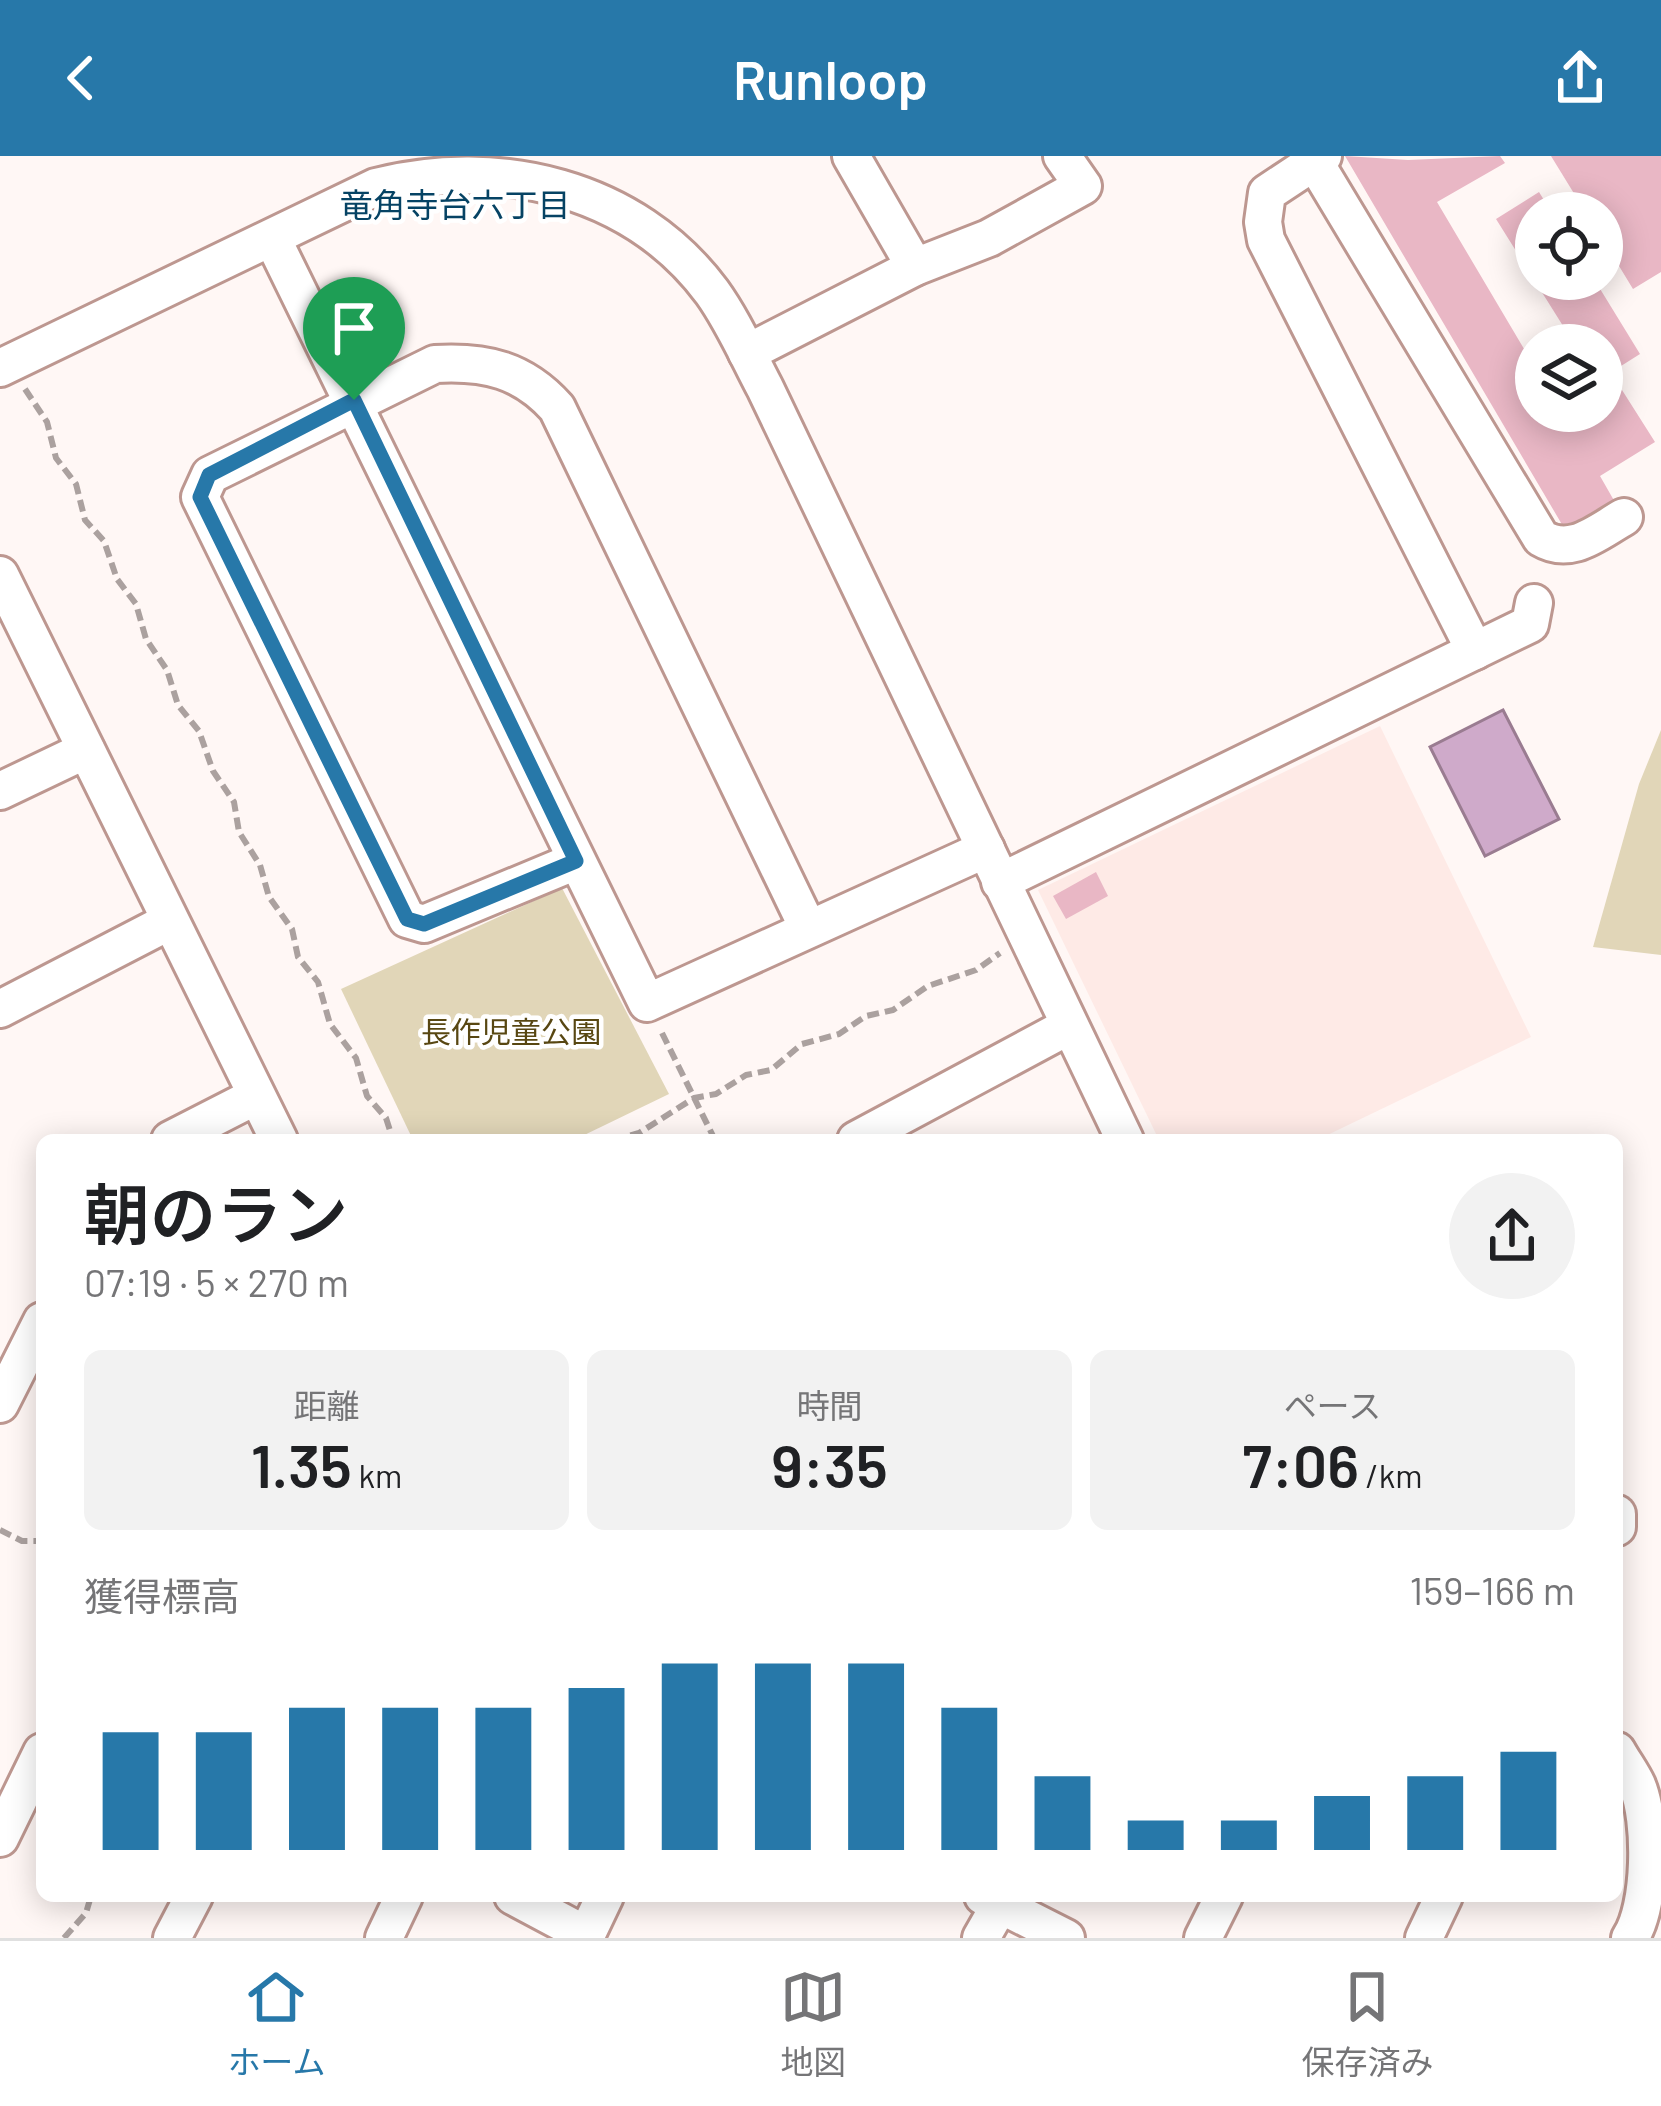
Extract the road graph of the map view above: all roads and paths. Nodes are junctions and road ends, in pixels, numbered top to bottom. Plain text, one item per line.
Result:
1 (851, 156) edge
2 (1062, 156) edge
3 (1319, 158) edge
4 (272, 238) junction
5 (915, 267) junction
6 (746, 353) junction
7 (11, 374) edge
8 (354, 400) junction
9 (1624, 518) dead end
10 (0, 575) edge
11 (1534, 603) dead end
12 (1475, 651) junction
13 (86, 750) junction
14 (0, 791) edge
15 (576, 861) junction
16 (993, 866) junction
17 (170, 921) junction
18 (808, 928) junction
19 (1009, 949) dead end
20 (647, 1003) junction
21 (0, 1009) edge
22 (1069, 1026) junction
23 (256, 1096) junction
24 (694, 1098) junction
25 (907, 1128) edge
26 (182, 1134) edge
27 (276, 1134) edge
28 (391, 1134) edge
29 (636, 1134) edge
30 (713, 1134) edge
31 (1122, 1134) edge
32 (36, 1333) edge
33 (0, 1404) edge
34 (0, 1530) edge
35 (36, 1540) edge
36 (1623, 1761) edge
37 (36, 1764) edge
38 (0, 1838) edge
39 (90, 1902) edge
40 (191, 1902) edge
41 (401, 1902) edge
42 (524, 1902) edge
43 (602, 1902) edge
44 (995, 1902) edge
45 (1001, 1902) edge
46 (1221, 1902) edge
47 (1441, 1902) edge
48 (585, 1936) edge
49 (64, 1938) edge
50 (172, 1938) edge
51 (384, 1938) edge
52 (981, 1938) edge
53 (1066, 1938) edge
54 (1203, 1938) edge
55 (1424, 1938) edge
56 (1630, 1938) edge

1 - 5 street
2 - 5 street
3 - 9 street
3 - 12 street
4 - 6 street
4 - 7 street
4 - 8 street
5 - 6 street
6 - 16 street
7 - 28 path
8 - 15 street
8 - 15 street
8 - 18 street
10 - 13 street
11 - 12 street
12 - 16 street
13 - 14 street
13 - 17 street
15 - 20 street
16 - 18 street
16 - 22 street
17 - 21 street
17 - 23 street
18 - 20 street
19 - 24 path
20 - 24 path
22 - 25 street
22 - 31 street
23 - 26 street
23 - 27 street
24 - 29 path
24 - 30 path
32 - 33 street
34 - 35 path
36 - 56 street
37 - 38 street
39 - 49 path
40 - 50 street
41 - 51 street
42 - 48 street
43 - 48 street
44 - 52 street
45 - 53 street
46 - 54 street
47 - 55 street

